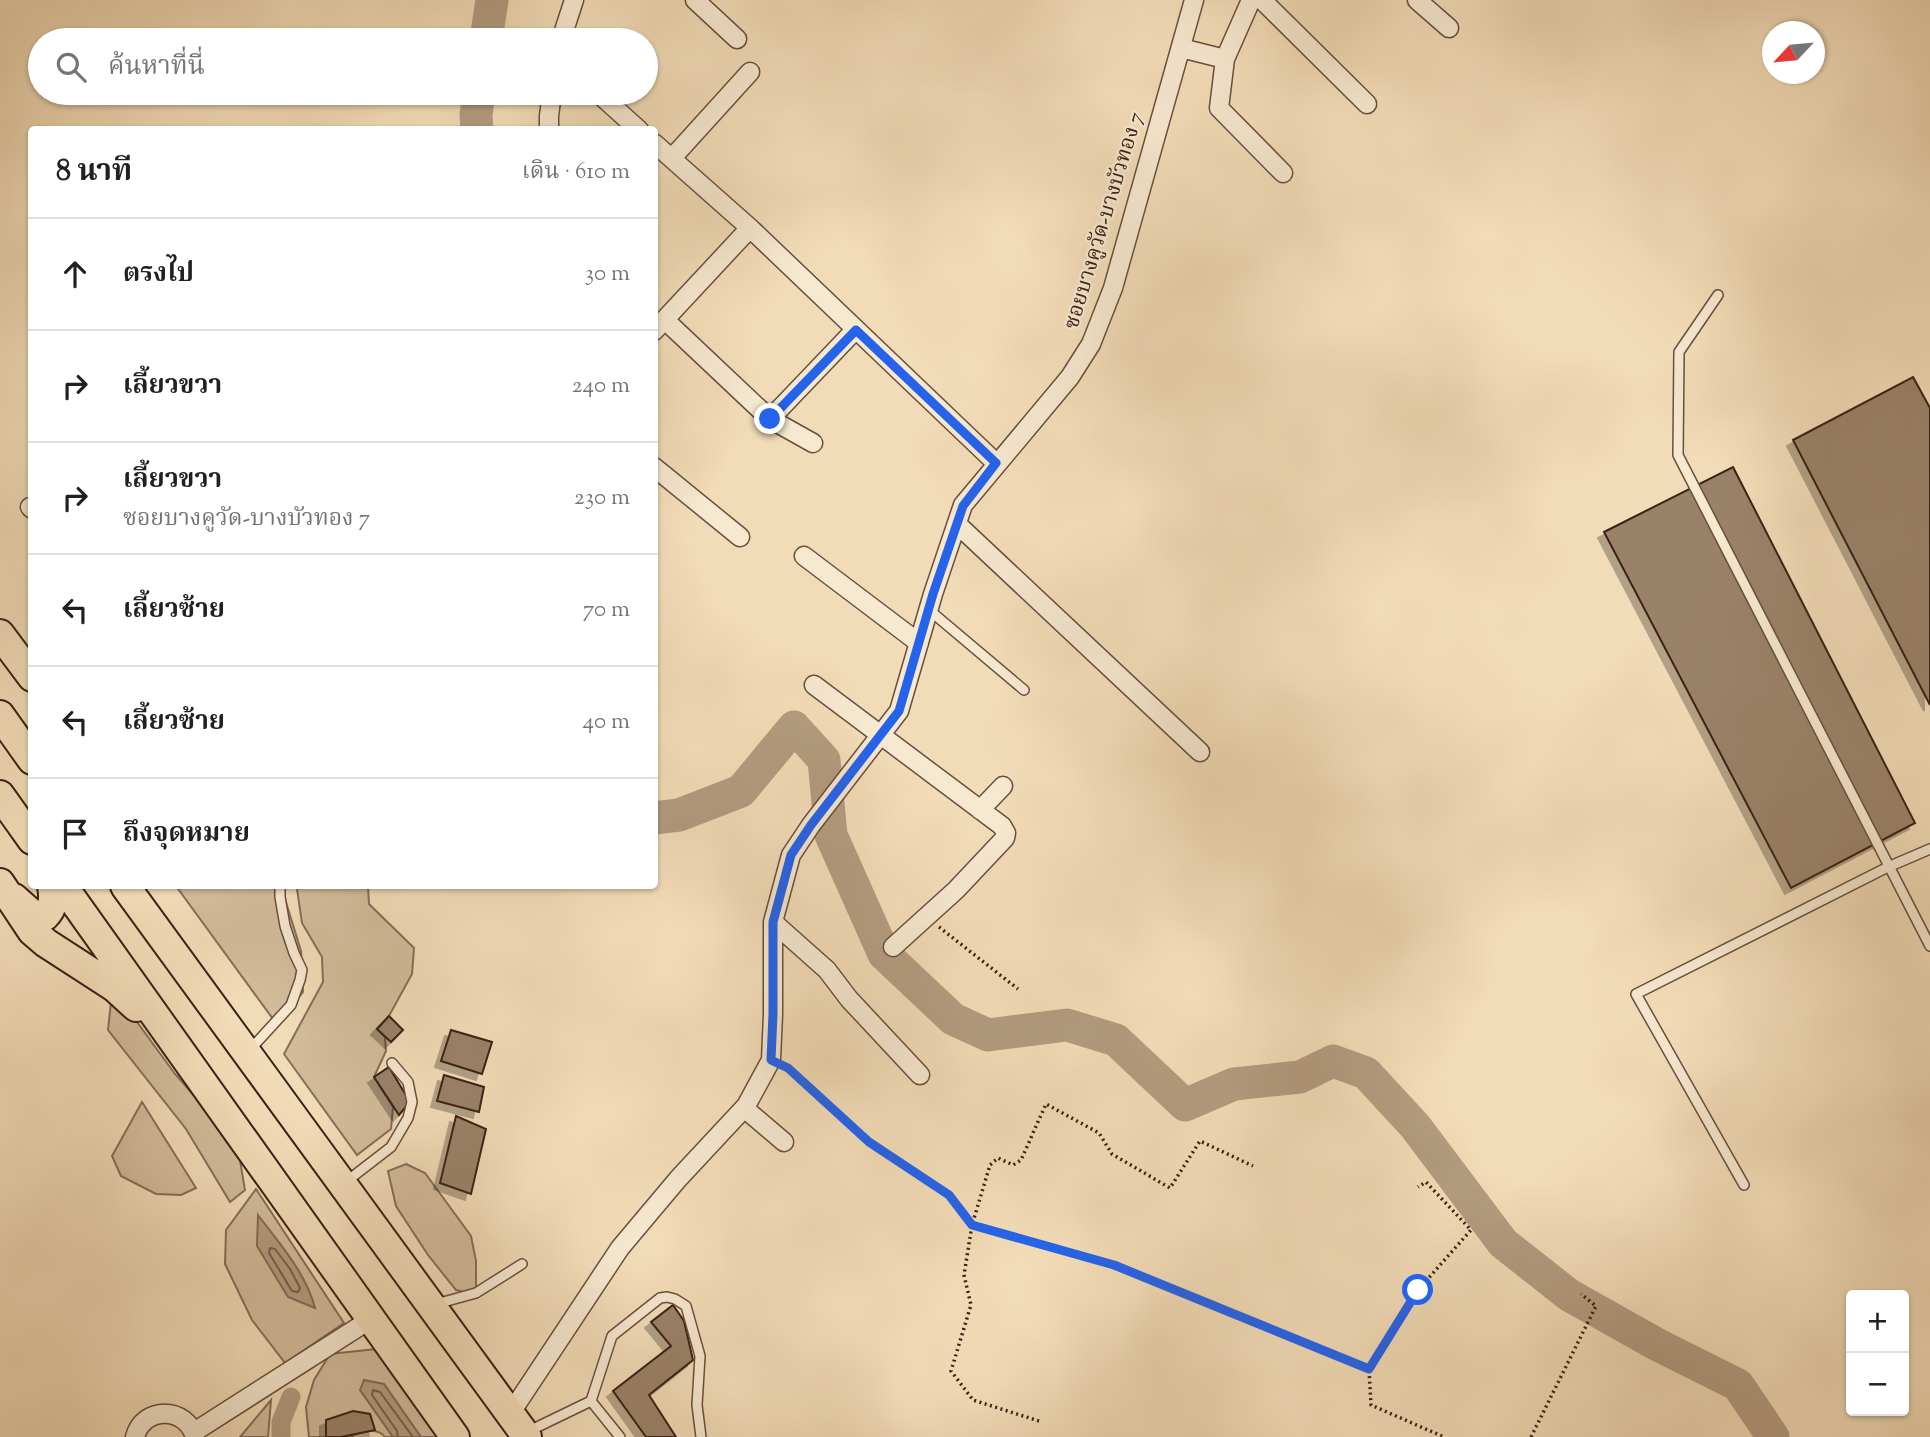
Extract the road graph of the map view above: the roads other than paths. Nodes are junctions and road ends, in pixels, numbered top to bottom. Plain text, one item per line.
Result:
1 (573, 0) edge
2 (695, 0) edge
3 (1194, 0) edge
4 (1251, 0) edge
5 (1262, 0) edge
6 (1417, 0) edge
7 (565, 28) edge
8 (1449, 28) dead end
9 (737, 40) dead end
10 (1181, 48) junction
11 (1225, 59) junction
12 (750, 72) dead end
13 (1367, 104) dead end
14 (550, 105) edge
15 (611, 105) edge
16 (550, 126) edge
17 (635, 126) edge
18 (658, 146) edge
19 (672, 158) junction
20 (1283, 173) dead end
21 (750, 228) junction
22 (1718, 295) dead end
23 (660, 326) edge
24 (856, 330) junction
25 (770, 419) junction
26 (813, 443) dead end
27 (996, 463) junction
28 (658, 477) edge
29 (957, 524) junction
30 (740, 537) dead end
31 (804, 556) dead end
32 (928, 610) junction
33 (0, 634) edge
34 (919, 643) junction
35 (28, 664) edge
36 (814, 685) dead end
37 (1024, 690) dead end
38 (0, 715) edge
39 (881, 735) junction
40 (1200, 752) dead end
41 (28, 754) edge
42 (1003, 786) dead end
43 (0, 795) edge
44 (980, 810) junction
45 (28, 834) edge
46 (1930, 849) edge
47 (1888, 867) junction
48 (3, 887) edge
49 (52, 889) edge
50 (65, 889) edge
51 (127, 889) edge
52 (280, 889) edge
53 (773, 922) junction
54 (1930, 946) edge
55 (893, 947) dead end
56 (165, 1031) junction
57 (247, 1053) junction
58 (392, 1063) dead end
59 (920, 1075) dead end
60 (744, 1108) junction
61 (784, 1142) dead end
62 (343, 1185) junction
63 (1744, 1185) dead end
64 (522, 1264) dead end
65 (431, 1306) junction
66 (371, 1320) junction
67 (591, 1401) junction
68 (520, 1428) edge
69 (194, 1434) edge
70 (135, 1437) edge
71 (455, 1437) edge
72 (620, 1437) edge
73 (702, 1437) edge

1 - 7 street
2 - 9 street
3 - 10 street, ซอยบางคูวัด-บางบัวทอง 7
4 - 11 street
5 - 13 street
6 - 8 street
10 - 11 street
10 - 27 street, ซอยบางคูวัด-บางบัวทอง 7
11 - 20 street
12 - 19 street
14 - 16 street
15 - 17 street
18 - 19 street
19 - 21 street
21 - 23 street
21 - 24 street
22 - 47 lane
23 - 25 street
24 - 25 street
24 - 27 street
25 - 26 street
27 - 29 street, ซอยบางคูวัด-บางบัวทอง 7
28 - 30 street
29 - 32 street, ซอยบางคูวัด-บางบัวทอง 7
29 - 40 street
31 - 34 street
32 - 34 street, ซอยบางคูวัด-บางบัวทอง 7
32 - 37 lane
33 - 35 main road
34 - 39 street, ซอยบางคูวัด-บางบัวทอง 7
36 - 39 street
38 - 41 main road
39 - 44 street
39 - 53 street, ซอยบางคูวัด-บางบัวทอง 7
42 - 44 street
43 - 45 main road
44 - 55 street
46 - 47 lane
47 - 54 lane
47 - 63 lane
48 - 49 main road
48 - 56 main road
50 - 56 main road
51 - 57 main road
52 - 57 lane
53 - 59 street
53 - 60 street, ซอยบางคูวัด-บางบัวทอง 7
56 - 66 main road
57 - 62 main road
58 - 62 lane
60 - 61 street
60 - 68 street, ซอยบางคูวัด-บางบัวทอง 7
62 - 65 main road
64 - 65 lane
65 - 68 main road
66 - 69 street
66 - 71 main road
67 - 68 lane
67 - 72 lane
67 - 73 lane
69 - 70 street

